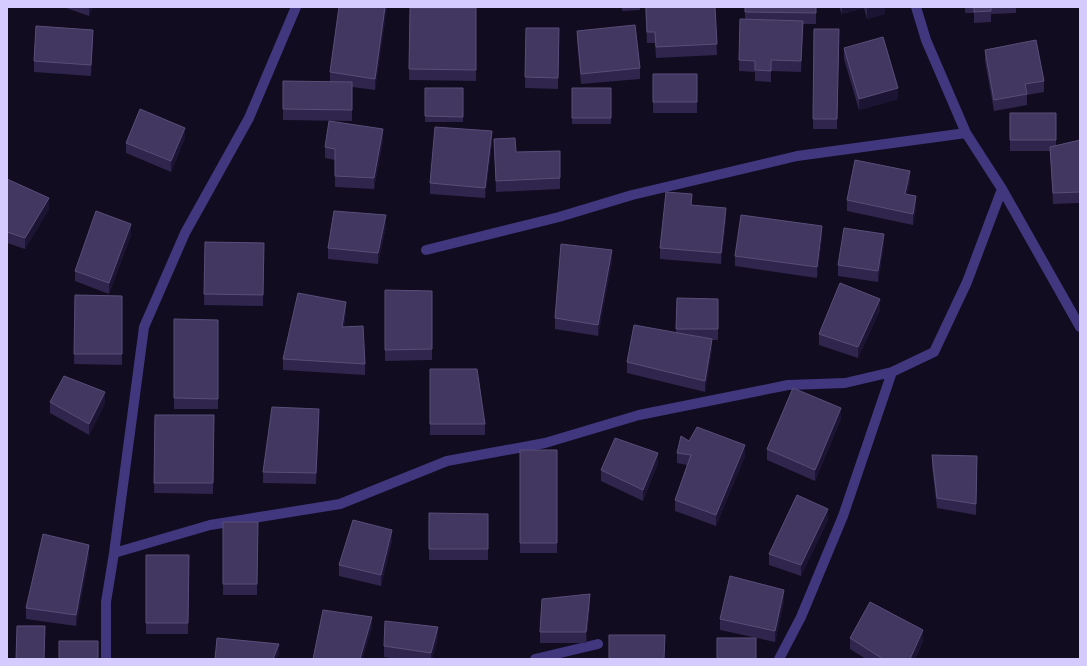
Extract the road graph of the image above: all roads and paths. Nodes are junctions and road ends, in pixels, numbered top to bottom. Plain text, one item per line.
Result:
1 (296, 7) edge
2 (916, 7) edge
3 (966, 133) junction
4 (1002, 189) junction
5 (426, 250) dead end
6 (1080, 327) edge
7 (892, 372) junction
8 (114, 553) junction
9 (598, 644) dead end
10 (106, 659) edge
11 (535, 659) edge
12 (779, 659) edge

1 - 8 street
2 - 3 street
3 - 4 street
3 - 5 street
4 - 6 street
4 - 7 street
7 - 8 street
7 - 12 street
8 - 10 street
9 - 11 street

